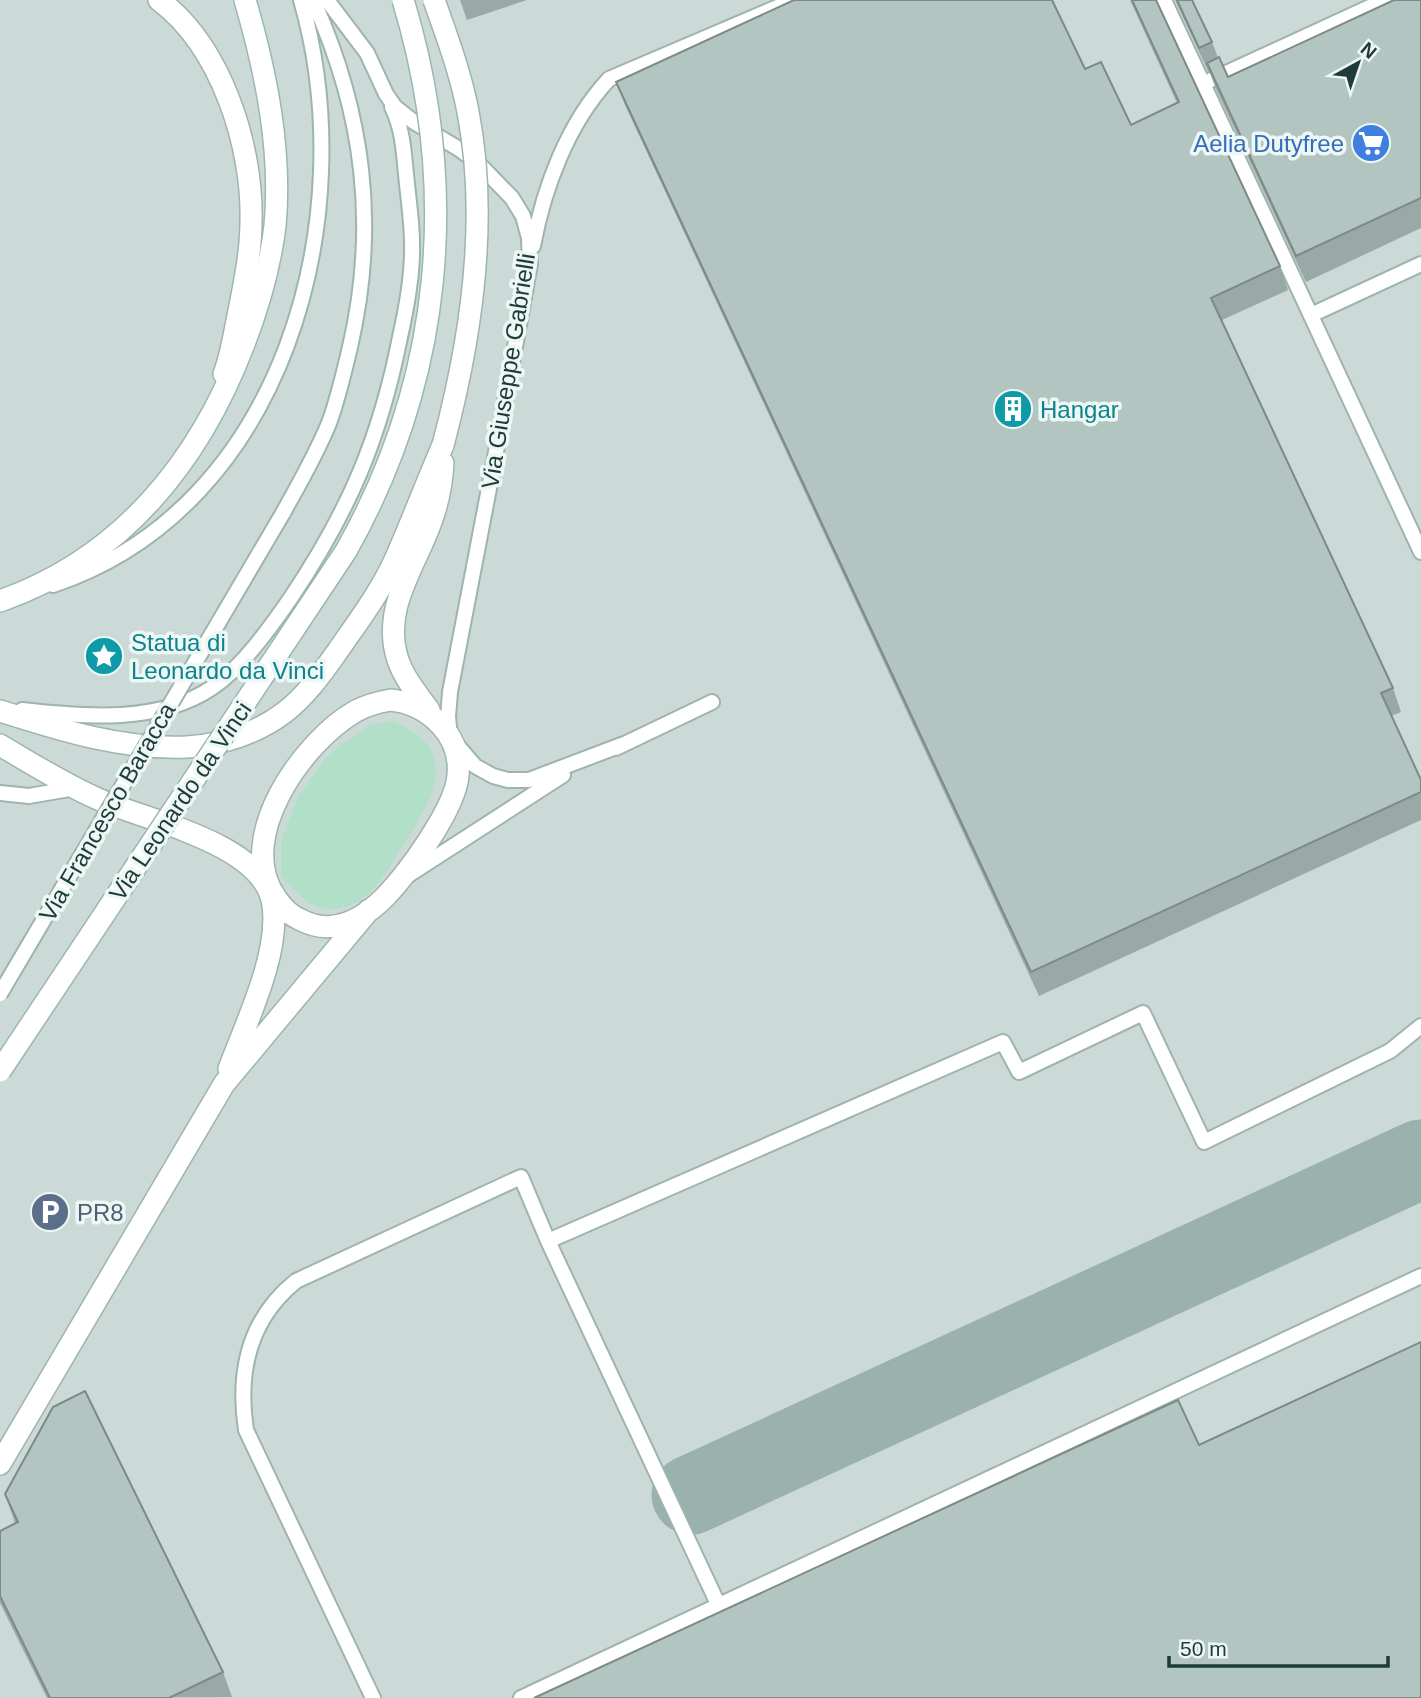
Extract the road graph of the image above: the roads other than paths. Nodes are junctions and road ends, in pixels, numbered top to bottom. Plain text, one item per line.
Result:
1 (159, 0) edge
2 (244, 0) edge
3 (301, 0) edge
4 (313, 0) edge
5 (327, 0) edge
6 (403, 0) edge
7 (434, 0) edge
8 (794, 0) edge
9 (1164, 0) edge
10 (1385, 0) edge
11 (1203, 84) junction
12 (386, 94) junction
13 (530, 264) junction
14 (1421, 264) edge
15 (1311, 315) junction
16 (191, 449) junction
17 (1421, 552) edge
18 (400, 568) junction
19 (1, 601) edge
20 (712, 702) dead end
21 (0, 709) edge
22 (443, 729) junction
23 (624, 744) junction
24 (0, 745) edge
25 (76, 788) junction
26 (0, 793) edge
27 (397, 882) junction
28 (269, 889) junction
29 (369, 910) junction
30 (0, 994) edge
31 (1421, 1026) edge
32 (0, 1071) edge
33 (224, 1084) junction
34 (548, 1241) junction
35 (1421, 1276) edge
36 (0, 1464) edge
37 (718, 1604) junction
38 (373, 1698) edge
39 (520, 1698) edge

1 - 16 street
2 - 16 street
3 - 19 lane
4 - 30 lane, Via Francesco Baracca, bridge
5 - 12 lane, Via Giuseppe Gabrielli
6 - 32 street, Via Leonardo da Vinci, bridge
7 - 18 street, bridge
8 - 13 lane
9 - 11 lane
10 - 11 lane
11 - 15 lane
12 - 13 lane, Via Giuseppe Gabrielli
12 - 21 lane
13 - 22 lane, Via Giuseppe Gabrielli
14 - 15 lane
15 - 17 lane
16 - 19 street
18 - 21 street
18 - 22 street
20 - 23 lane
22 - 23 lane
22 - 27 street
22 - 28 street
23 - 27 lane
24 - 25 street
25 - 26 lane
25 - 28 street
27 - 29 street
28 - 29 street
28 - 33 street
29 - 33 street
31 - 34 lane
33 - 36 street
34 - 37 lane
34 - 38 lane
35 - 37 lane
37 - 39 lane

